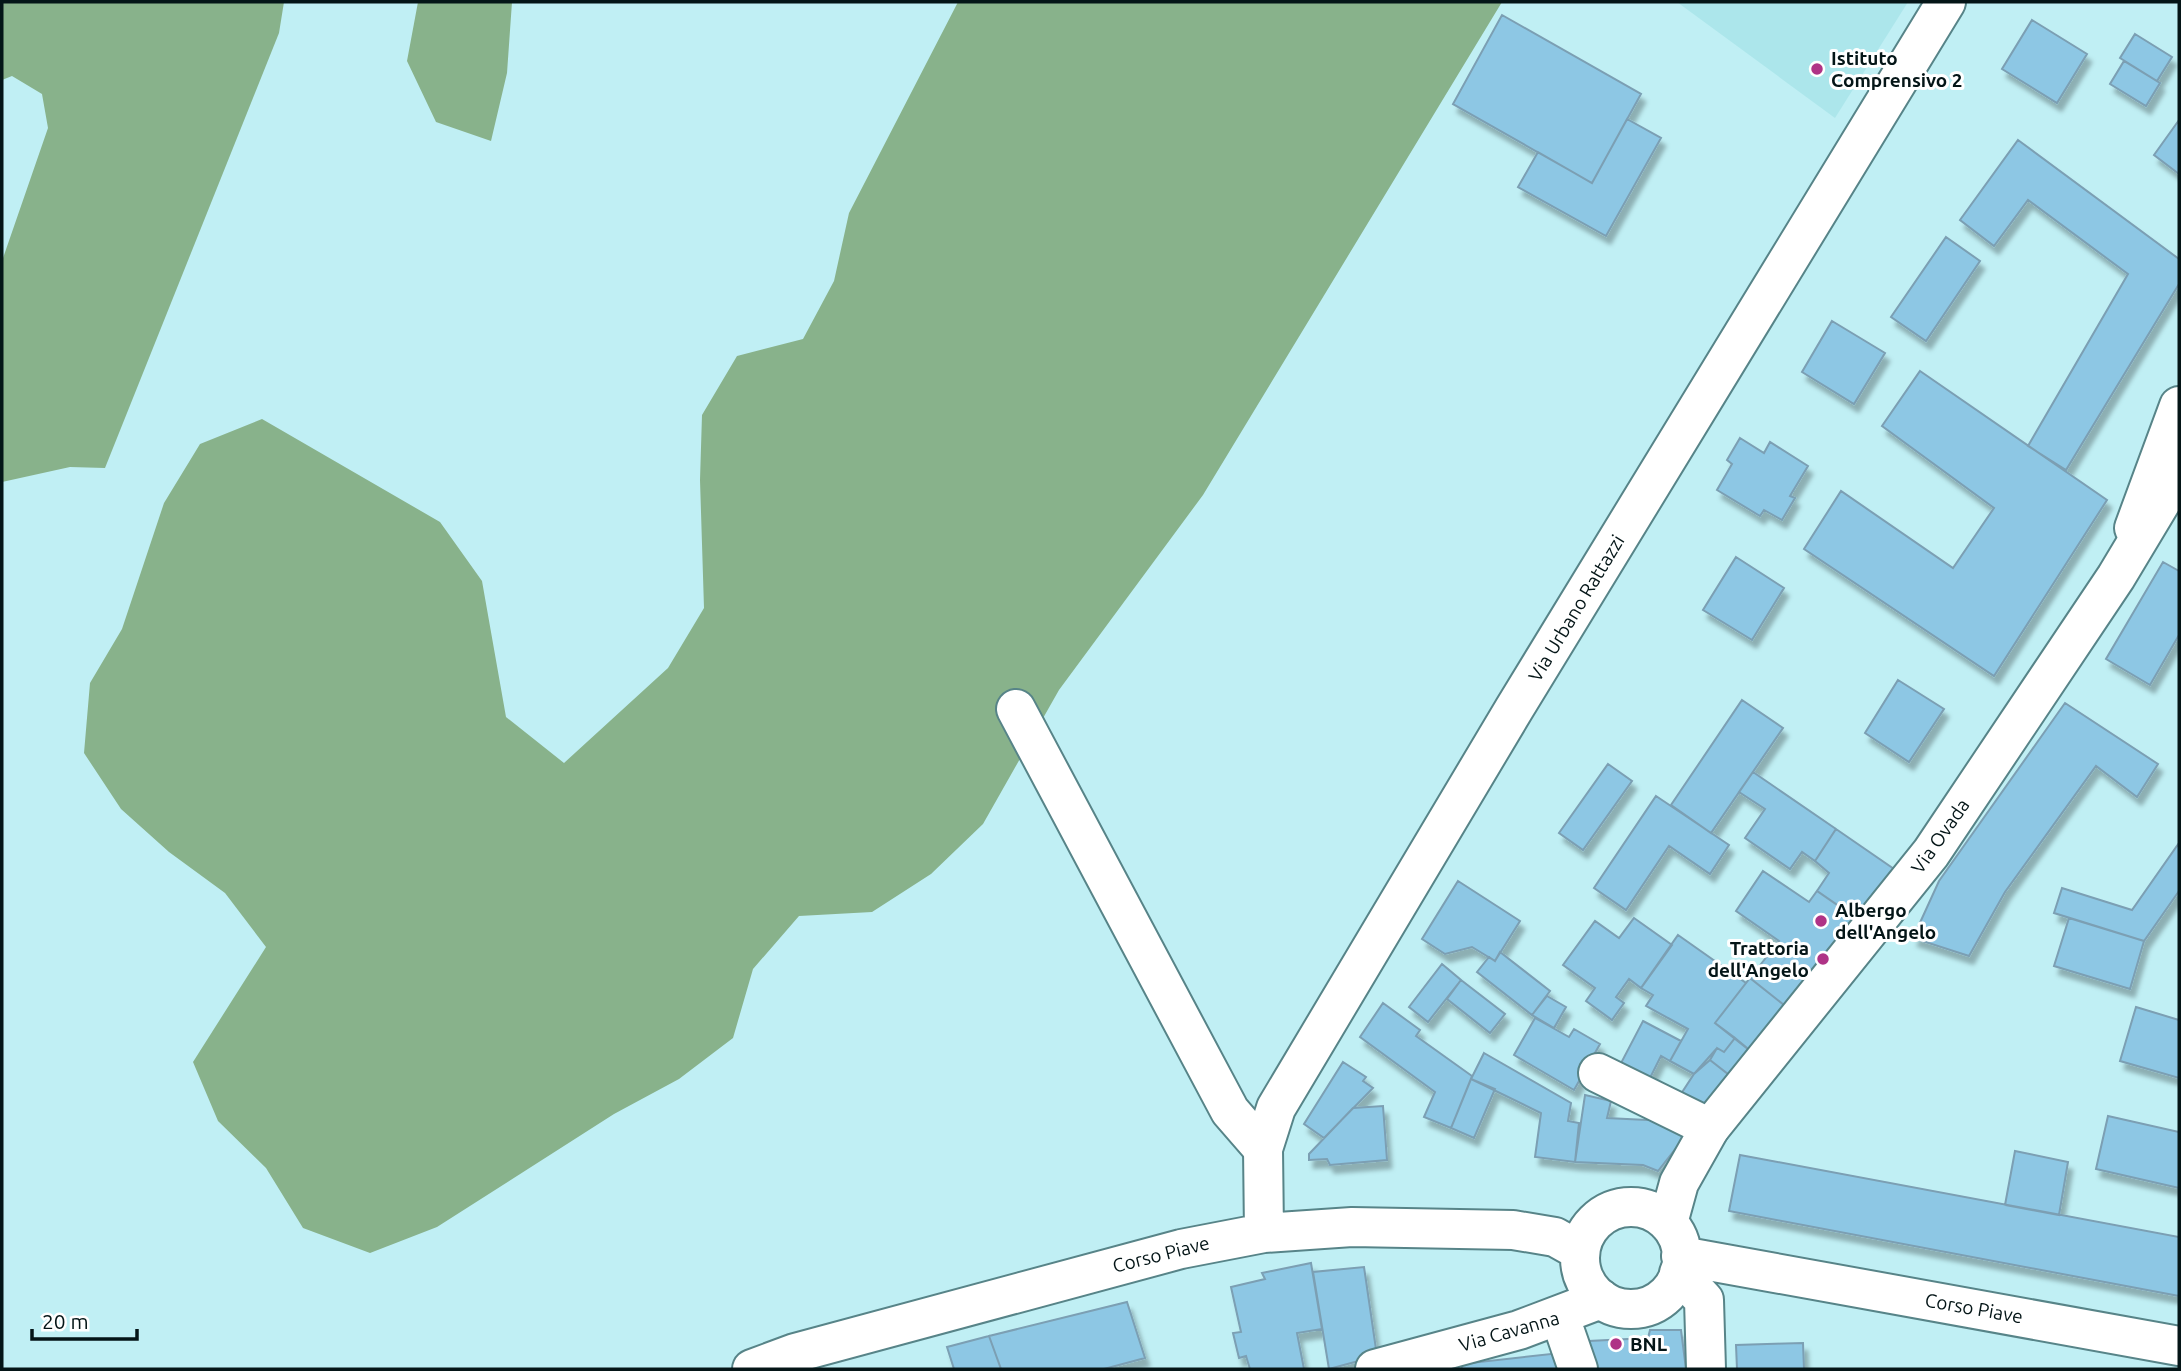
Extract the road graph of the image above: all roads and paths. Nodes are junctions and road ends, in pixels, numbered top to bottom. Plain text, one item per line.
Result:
1 (1945, 2) edge
2 (2179, 405) edge
3 (2179, 472) edge
4 (2116, 577) junction
5 (1016, 709) dead end
6 (1598, 1073) dead end
7 (1710, 1128) junction
8 (1263, 1149) junction
9 (1264, 1233) junction
10 (1580, 1251) junction
11 (1683, 1263) junction
12 (1601, 1299) junction
13 (1560, 1317) junction
14 (2179, 1346) edge
15 (752, 1369) edge
16 (1376, 1369) edge
17 (1578, 1369) edge
18 (1706, 1369) edge

1 - 8 main road, Via Urbano Rattazzi
2 - 4 main road
3 - 4 main road, Via Ovada
4 - 7 main road, Via Ovada
5 - 8 main road
6 - 7 main road
7 - 11 main road, Via Ovada
8 - 9 main road, Via Urbano Rattazzi
9 - 10 main road, Corso Piave
9 - 15 main road, Corso Piave
10 - 11 main road, Corso Piave
10 - 12 main road
11 - 12 main road
11 - 14 main road, Corso Piave
11 - 18 main road
12 - 13 main road, Via Cavanna
13 - 16 main road, Via Cavanna
13 - 17 main road

